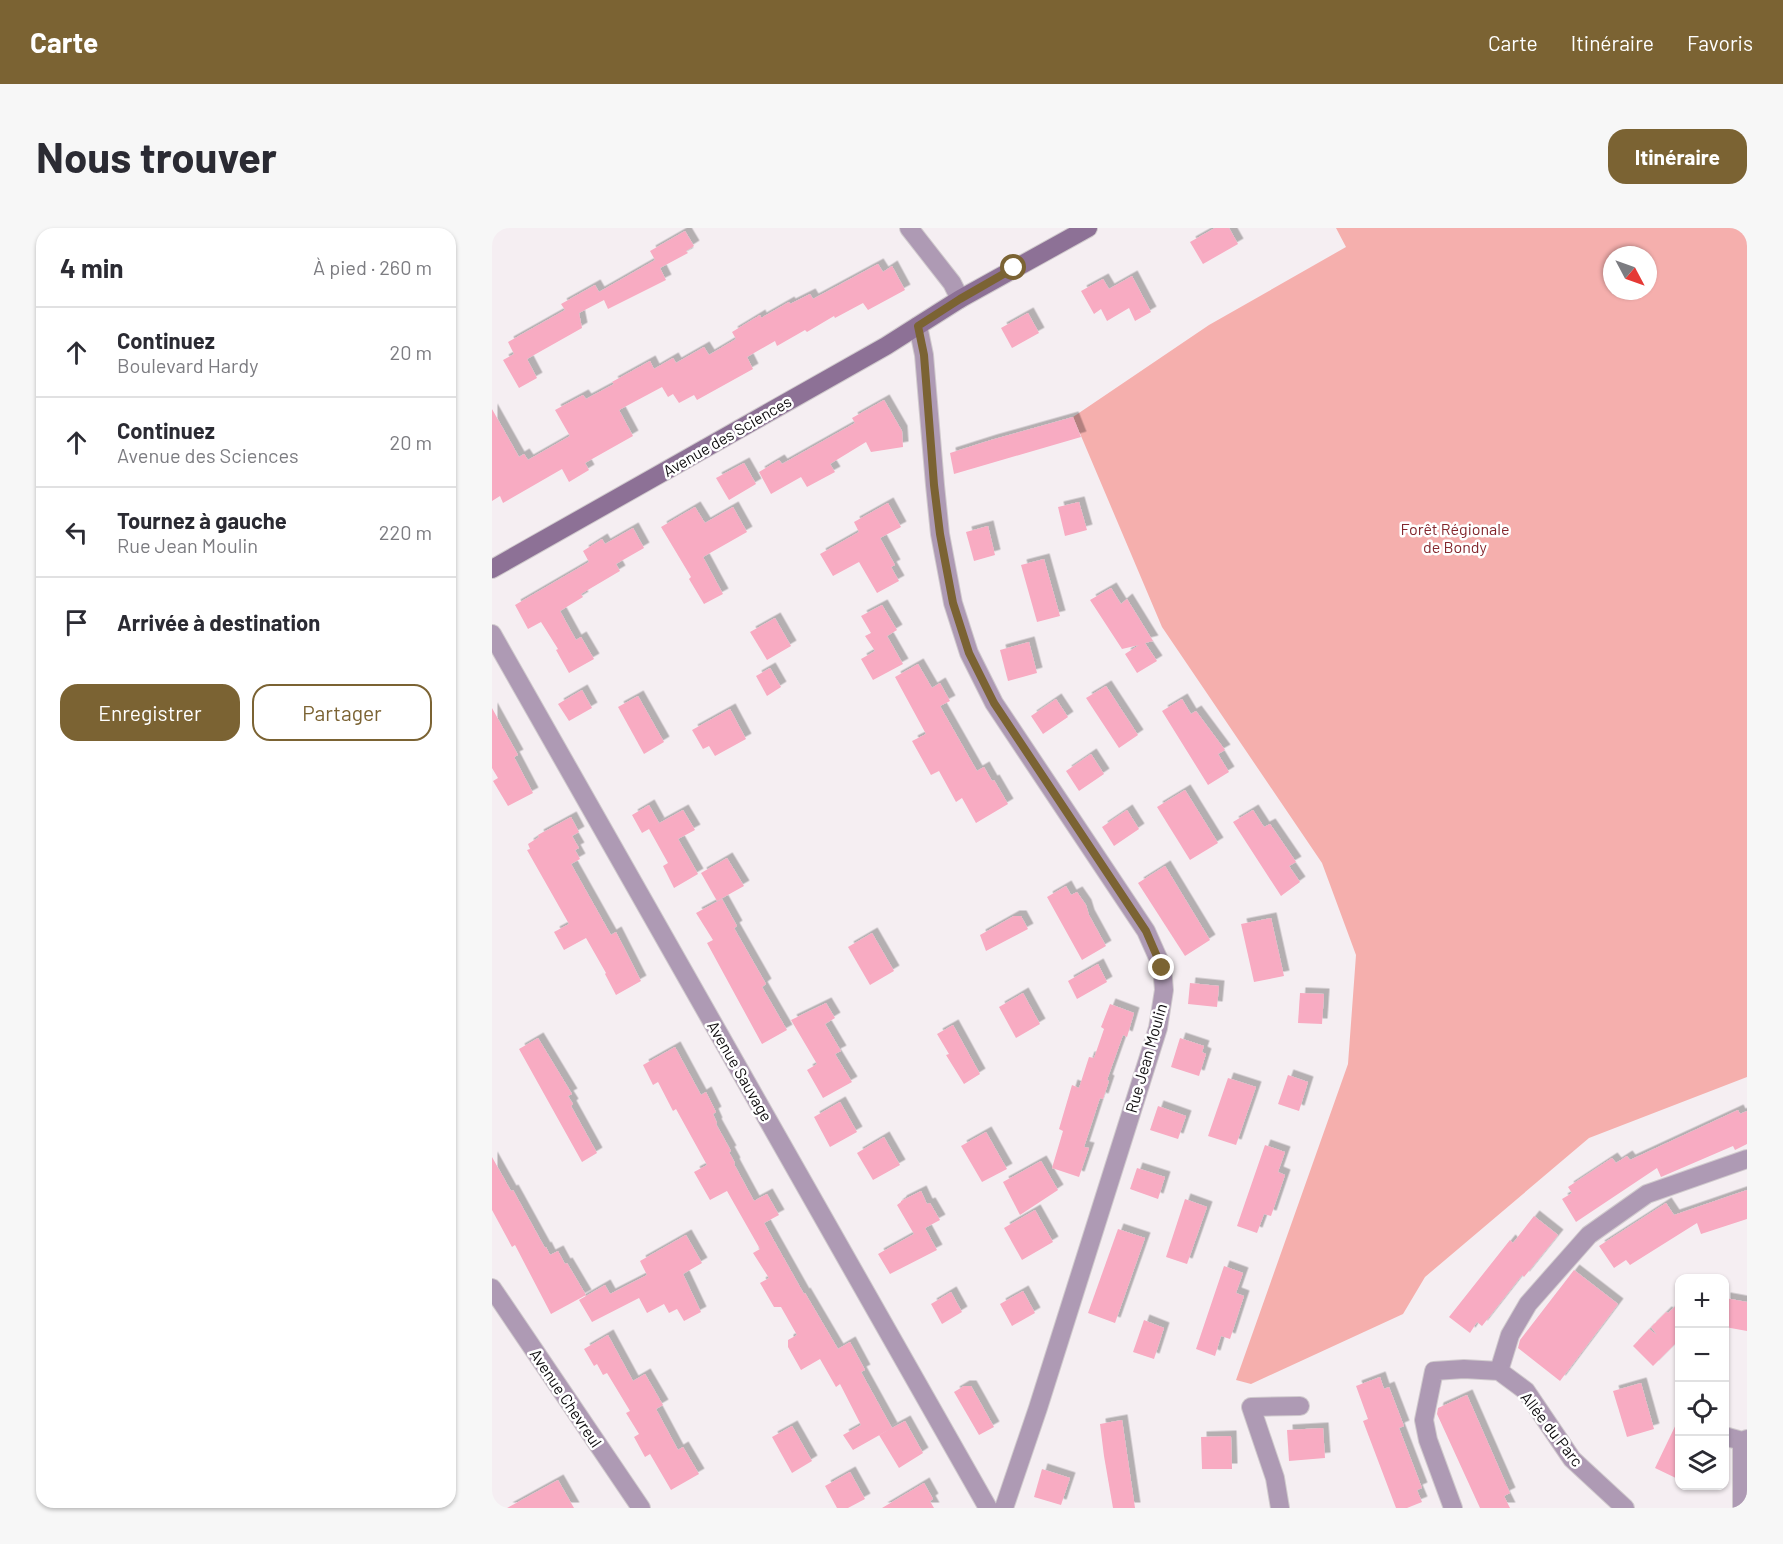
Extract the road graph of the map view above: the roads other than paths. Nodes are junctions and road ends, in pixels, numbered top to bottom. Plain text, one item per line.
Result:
1 (909, 228) edge
2 (1088, 228) edge
3 (960, 299) junction
4 (918, 326) junction
5 (492, 569) edge
6 (492, 634) edge
7 (1747, 1159) edge
8 (492, 1288) edge
9 (1499, 1371) junction
10 (1300, 1406) dead end
11 (1729, 1437) edge
12 (1745, 1440) edge
13 (641, 1508) edge
14 (988, 1508) edge
15 (1004, 1508) edge
16 (1280, 1508) edge
17 (1453, 1508) edge
18 (1625, 1508) edge
19 (1742, 1508) edge

1 - 3 street
2 - 3 street, Avenue des Sciences
3 - 4 street, Avenue des Sciences
4 - 5 street, Avenue des Sciences
4 - 15 street, Rue Jean Moulin
6 - 14 street, Avenue Sauvage
7 - 9 street
8 - 13 street, Avenue Chevreul
9 - 17 street
9 - 18 street, Allée du Parc
10 - 16 street
11 - 12 street
12 - 19 street

